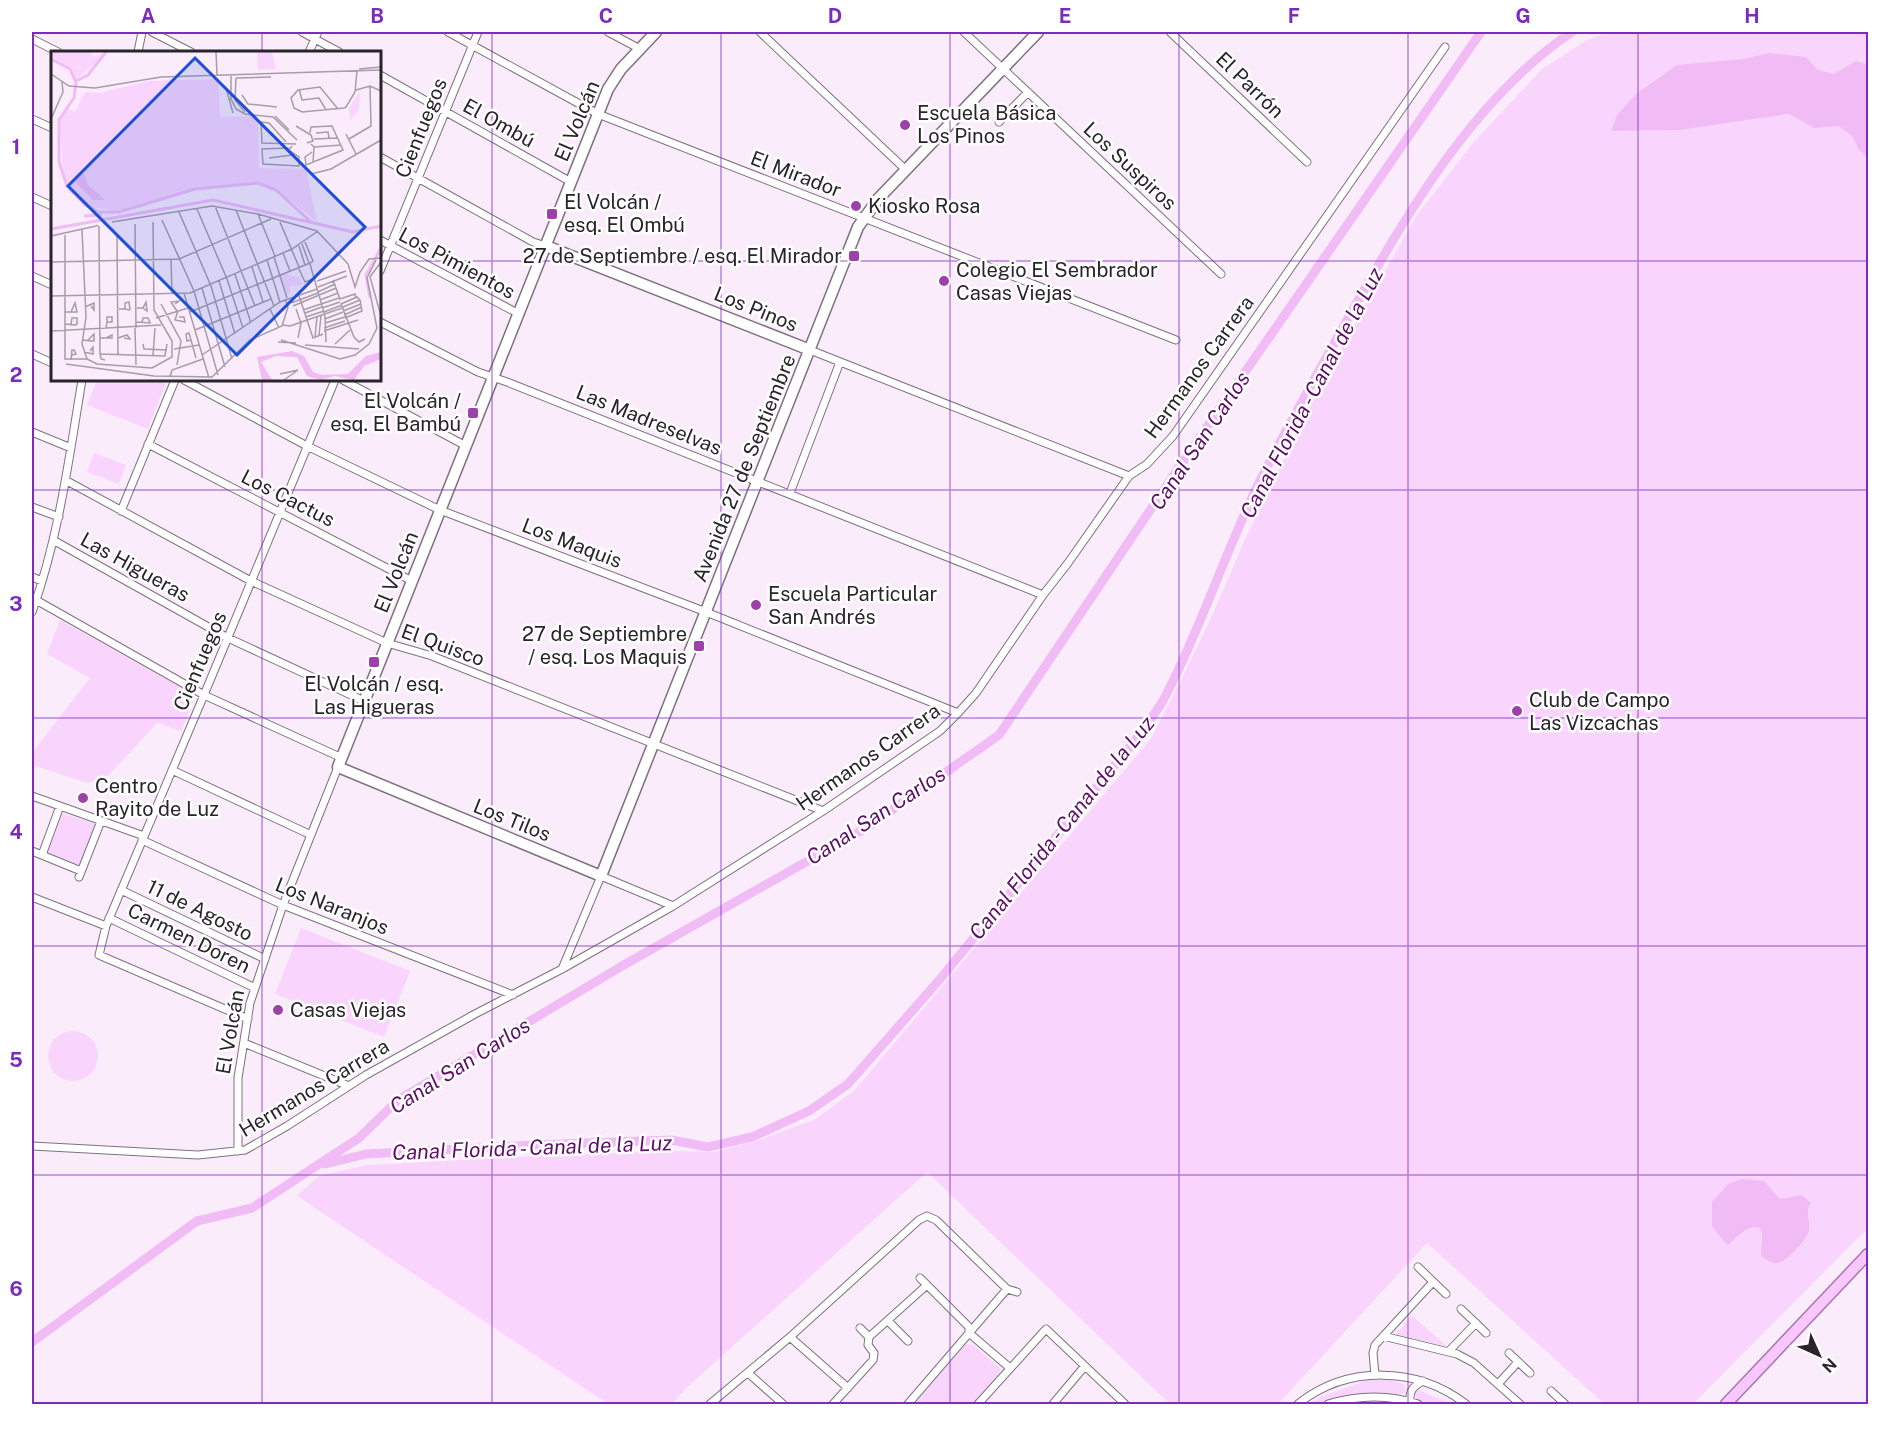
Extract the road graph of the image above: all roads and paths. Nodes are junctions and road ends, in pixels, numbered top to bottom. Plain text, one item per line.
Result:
1 (142, 32) edge
2 (152, 32) edge
3 (302, 32) edge
4 (448, 32) edge
5 (478, 32) edge
6 (608, 32) edge
7 (656, 32) edge
8 (760, 32) edge
9 (964, 32) edge
10 (1038, 32) edge
11 (1170, 32) edge
12 (316, 35) edge
13 (32, 39) edge
14 (473, 45) junction
15 (1445, 47) dead end
16 (640, 49) junction
17 (55, 51) edge
18 (138, 51) edge
19 (189, 51) edge
20 (309, 51) edge
21 (338, 51) edge
22 (1003, 68) junction
23 (381, 76) edge
24 (1028, 92) junction
25 (445, 111) junction
26 (598, 114) junction
27 (32, 118) edge
28 (999, 122) dead end
29 (51, 128) edge
30 (381, 159) edge
31 (1307, 162) dead end
32 (906, 170) junction
33 (417, 179) junction
34 (571, 182) junction
35 (32, 197) edge
36 (51, 206) edge
37 (863, 218) junction
38 (381, 241) edge
39 (390, 246) junction
40 (546, 246) junction
41 (381, 268) edge
42 (1221, 274) dead end
43 (32, 276) edge
44 (51, 285) edge
45 (519, 314) junction
46 (381, 323) edge
47 (1176, 340) dead end
48 (810, 350) junction
49 (32, 354) edge
50 (840, 362) junction
51 (51, 363) edge
52 (494, 378) junction
53 (81, 381) edge
54 (175, 381) edge
55 (186, 381) edge
56 (335, 381) edge
57 (345, 381) edge
58 (32, 432) edge
59 (148, 444) junction
60 (307, 446) junction
61 (466, 446) junction
62 (71, 448) junction
63 (1129, 477) junction
64 (66, 481) junction
65 (758, 481) junction
66 (790, 493) junction
67 (32, 507) edge
68 (441, 510) junction
69 (121, 511) junction
70 (280, 512) junction
71 (59, 517) junction
72 (53, 540) junction
73 (32, 576) edge
74 (42, 581) junction
75 (251, 581) junction
76 (412, 581) junction
77 (1043, 595) junction
78 (36, 600) junction
79 (32, 612) edge
80 (706, 612) junction
81 (228, 638) junction
82 (387, 643) junction
83 (204, 695) junction
84 (364, 701) junction
85 (958, 713) junction
86 (654, 744) junction
87 (340, 763) junction
88 (172, 770) junction
89 (32, 796) edge
90 (60, 806) junction
91 (823, 811) junction
92 (101, 821) junction
93 (311, 835) junction
94 (143, 838) junction
95 (32, 851) edge
96 (42, 855) junction
97 (601, 876) junction
98 (121, 890) junction
99 (32, 897) edge
100 (283, 905) junction
101 (673, 906) junction
102 (107, 922) junction
103 (265, 959) junction
104 (562, 969) junction
105 (255, 988) junction
106 (513, 995) junction
107 (248, 1019) junction
108 (244, 1043) junction
109 (349, 1086) junction
110 (32, 1146) edge
111 (238, 1151) junction
112 (1869, 1254) edge
113 (1418, 1267) dead end
114 (920, 1278) dead end
115 (1432, 1282) junction
116 (927, 1285) junction
117 (1007, 1289) junction
118 (1017, 1292) dead end
119 (1446, 1294) dead end
120 (1461, 1309) dead end
121 (888, 1321) junction
122 (1476, 1323) junction
123 (860, 1328) dead end
124 (969, 1333) junction
125 (1486, 1333) dead end
126 (1383, 1336) junction
127 (790, 1337) junction
128 (869, 1337) junction
129 (908, 1341) dead end
130 (1449, 1351) junction
131 (1509, 1353) dead end
132 (1518, 1362) junction
133 (1084, 1367) junction
134 (1010, 1368) junction
135 (748, 1373) junction
136 (1530, 1373) dead end
137 (1375, 1375) junction
138 (1423, 1381) junction
139 (1498, 1384) junction
140 (848, 1388) junction
141 (1551, 1391) dead end
142 (1410, 1402) junction
143 (710, 1404) edge
144 (783, 1404) edge
145 (833, 1404) edge
146 (908, 1404) edge
147 (978, 1404) edge
148 (1053, 1404) edge
149 (1125, 1404) edge
150 (1298, 1404) edge
151 (1328, 1404) edge
152 (1418, 1404) edge
153 (1466, 1404) edge
154 (1520, 1404) edge
155 (1563, 1404) edge
156 (1726, 1404) edge

1 - 18 street
2 - 19 street
3 - 12 street
4 - 14 street, El Mirador
5 - 14 street, Cienfuegos
6 - 16 street
7 - 16 street, El Volcán
8 - 32 street
9 - 22 street, Los Suspiros
10 - 22 street, Avenida 27 de Septiembre
11 - 31 street, El Parrón
12 - 20 street
12 - 21 street
13 - 17 street
14 - 25 street, Cienfuegos
14 - 26 street, El Mirador
15 - 63 street, Hermanos Carrera
16 - 26 street, El Volcán
22 - 24 street, Los Suspiros
22 - 32 street, Avenida 27 de Septiembre
23 - 25 street, El Ombú
24 - 28 street
24 - 42 street, Los Suspiros
25 - 33 street, Cienfuegos
25 - 34 street, El Ombú
26 - 34 street, El Volcán
26 - 37 street, El Mirador
27 - 29 street
30 - 33 street, Los Pinos
32 - 37 street, Avenida 27 de Septiembre
33 - 39 street, Cienfuegos
33 - 40 street, Los Pinos
34 - 40 street, El Volcán
35 - 36 street
37 - 47 street, El Mirador
37 - 48 street, Avenida 27 de Septiembre
38 - 39 street, Los Pimientos
39 - 41 street, Cienfuegos
39 - 45 street, Los Pimientos
40 - 45 street, El Volcán
40 - 48 street, Los Pinos
43 - 44 street
45 - 52 street, El Volcán
46 - 52 street, Las Madreselvas
48 - 50 street, Los Pinos
48 - 65 street, Avenida 27 de Septiembre
49 - 51 street
50 - 63 street, Los Pinos
50 - 66 street
52 - 61 street, El Volcán
52 - 65 street, Las Madreselvas
53 - 62 street
54 - 59 street
55 - 60 street, Los Maquis
56 - 60 street, Cienfuegos
57 - 61 street
58 - 62 street
59 - 69 street
59 - 70 street, Los Cactus
60 - 68 street, Los Maquis
60 - 70 street, Cienfuegos
61 - 68 street, El Volcán
62 - 64 street
63 - 77 street, Hermanos Carrera
64 - 69 street, El Quisco
64 - 71 street
65 - 66 street, Las Madreselvas
65 - 80 street, Avenida 27 de Septiembre
66 - 77 street, Las Madreselvas
67 - 71 street
68 - 76 street, El Volcán
68 - 80 street, Los Maquis
69 - 75 street, El Quisco
70 - 75 street, Cienfuegos
70 - 76 street, Los Cactus
71 - 72 street
72 - 74 street
72 - 81 street, Las Higueras
73 - 74 street
74 - 78 street
75 - 81 street, Cienfuegos
75 - 82 street, El Quisco
76 - 82 street, El Volcán
77 - 85 street, Hermanos Carrera
78 - 79 street
78 - 83 street, Los Tilos
80 - 85 street, Los Maquis
80 - 86 street, Avenida 27 de Septiembre
81 - 83 street, Cienfuegos
81 - 84 street, Las Higueras
82 - 84 street, El Volcán
82 - 86 street, El Quisco
83 - 87 street, Los Tilos
83 - 88 street, Cienfuegos
84 - 87 street, El Volcán
85 - 91 street, Hermanos Carrera
86 - 91 street, El Quisco
86 - 97 street, Avenida 27 de Septiembre
87 - 93 street, El Volcán
87 - 97 street, Los Tilos
88 - 93 street
88 - 94 street, Cienfuegos
89 - 90 street, Los Naranjos
90 - 92 street, Los Naranjos
90 - 96 street
91 - 101 street, Hermanos Carrera
92 - 94 street, Los Naranjos
92 - 96 street
93 - 100 street, El Volcán
94 - 98 street, Cienfuegos
94 - 100 street, Los Naranjos
95 - 96 street
97 - 101 street, Los Tilos
97 - 104 street, Avenida 27 de Septiembre
98 - 102 street, Cienfuegos
98 - 103 street, 11 de Agosto
99 - 102 street, Carmen Doren
100 - 103 street, El Volcán
100 - 106 street, Los Naranjos
101 - 104 street, Hermanos Carrera
102 - 105 street, Carmen Doren
102 - 107 street, Cienfuegos
103 - 105 street, El Volcán
104 - 106 street, Hermanos Carrera
105 - 107 street, El Volcán
106 - 109 street, Hermanos Carrera
107 - 108 street, El Volcán
108 - 109 street
108 - 111 street, El Volcán
109 - 111 street, Hermanos Carrera
110 - 111 street, Hermanos Carrera
112 - 156 main road
113 - 115 street
114 - 116 street
115 - 119 street
115 - 126 street
116 - 121 street
116 - 124 street
117 - 118 street
117 - 124 street
117 - 127 street
120 - 122 street
121 - 128 street
121 - 129 street
122 - 125 street
122 - 130 street
123 - 128 street
124 - 134 street
124 - 146 street
126 - 130 street
126 - 137 street
127 - 135 street
127 - 140 street
128 - 140 street
130 - 139 street
131 - 132 street
132 - 136 street
132 - 139 street
133 - 134 street
133 - 148 street
133 - 149 street
134 - 147 street
135 - 143 street
135 - 144 street
137 - 138 street
137 - 150 street
138 - 142 street
138 - 153 street
139 - 154 street
140 - 145 street
141 - 155 street
142 - 151 street
142 - 152 street

